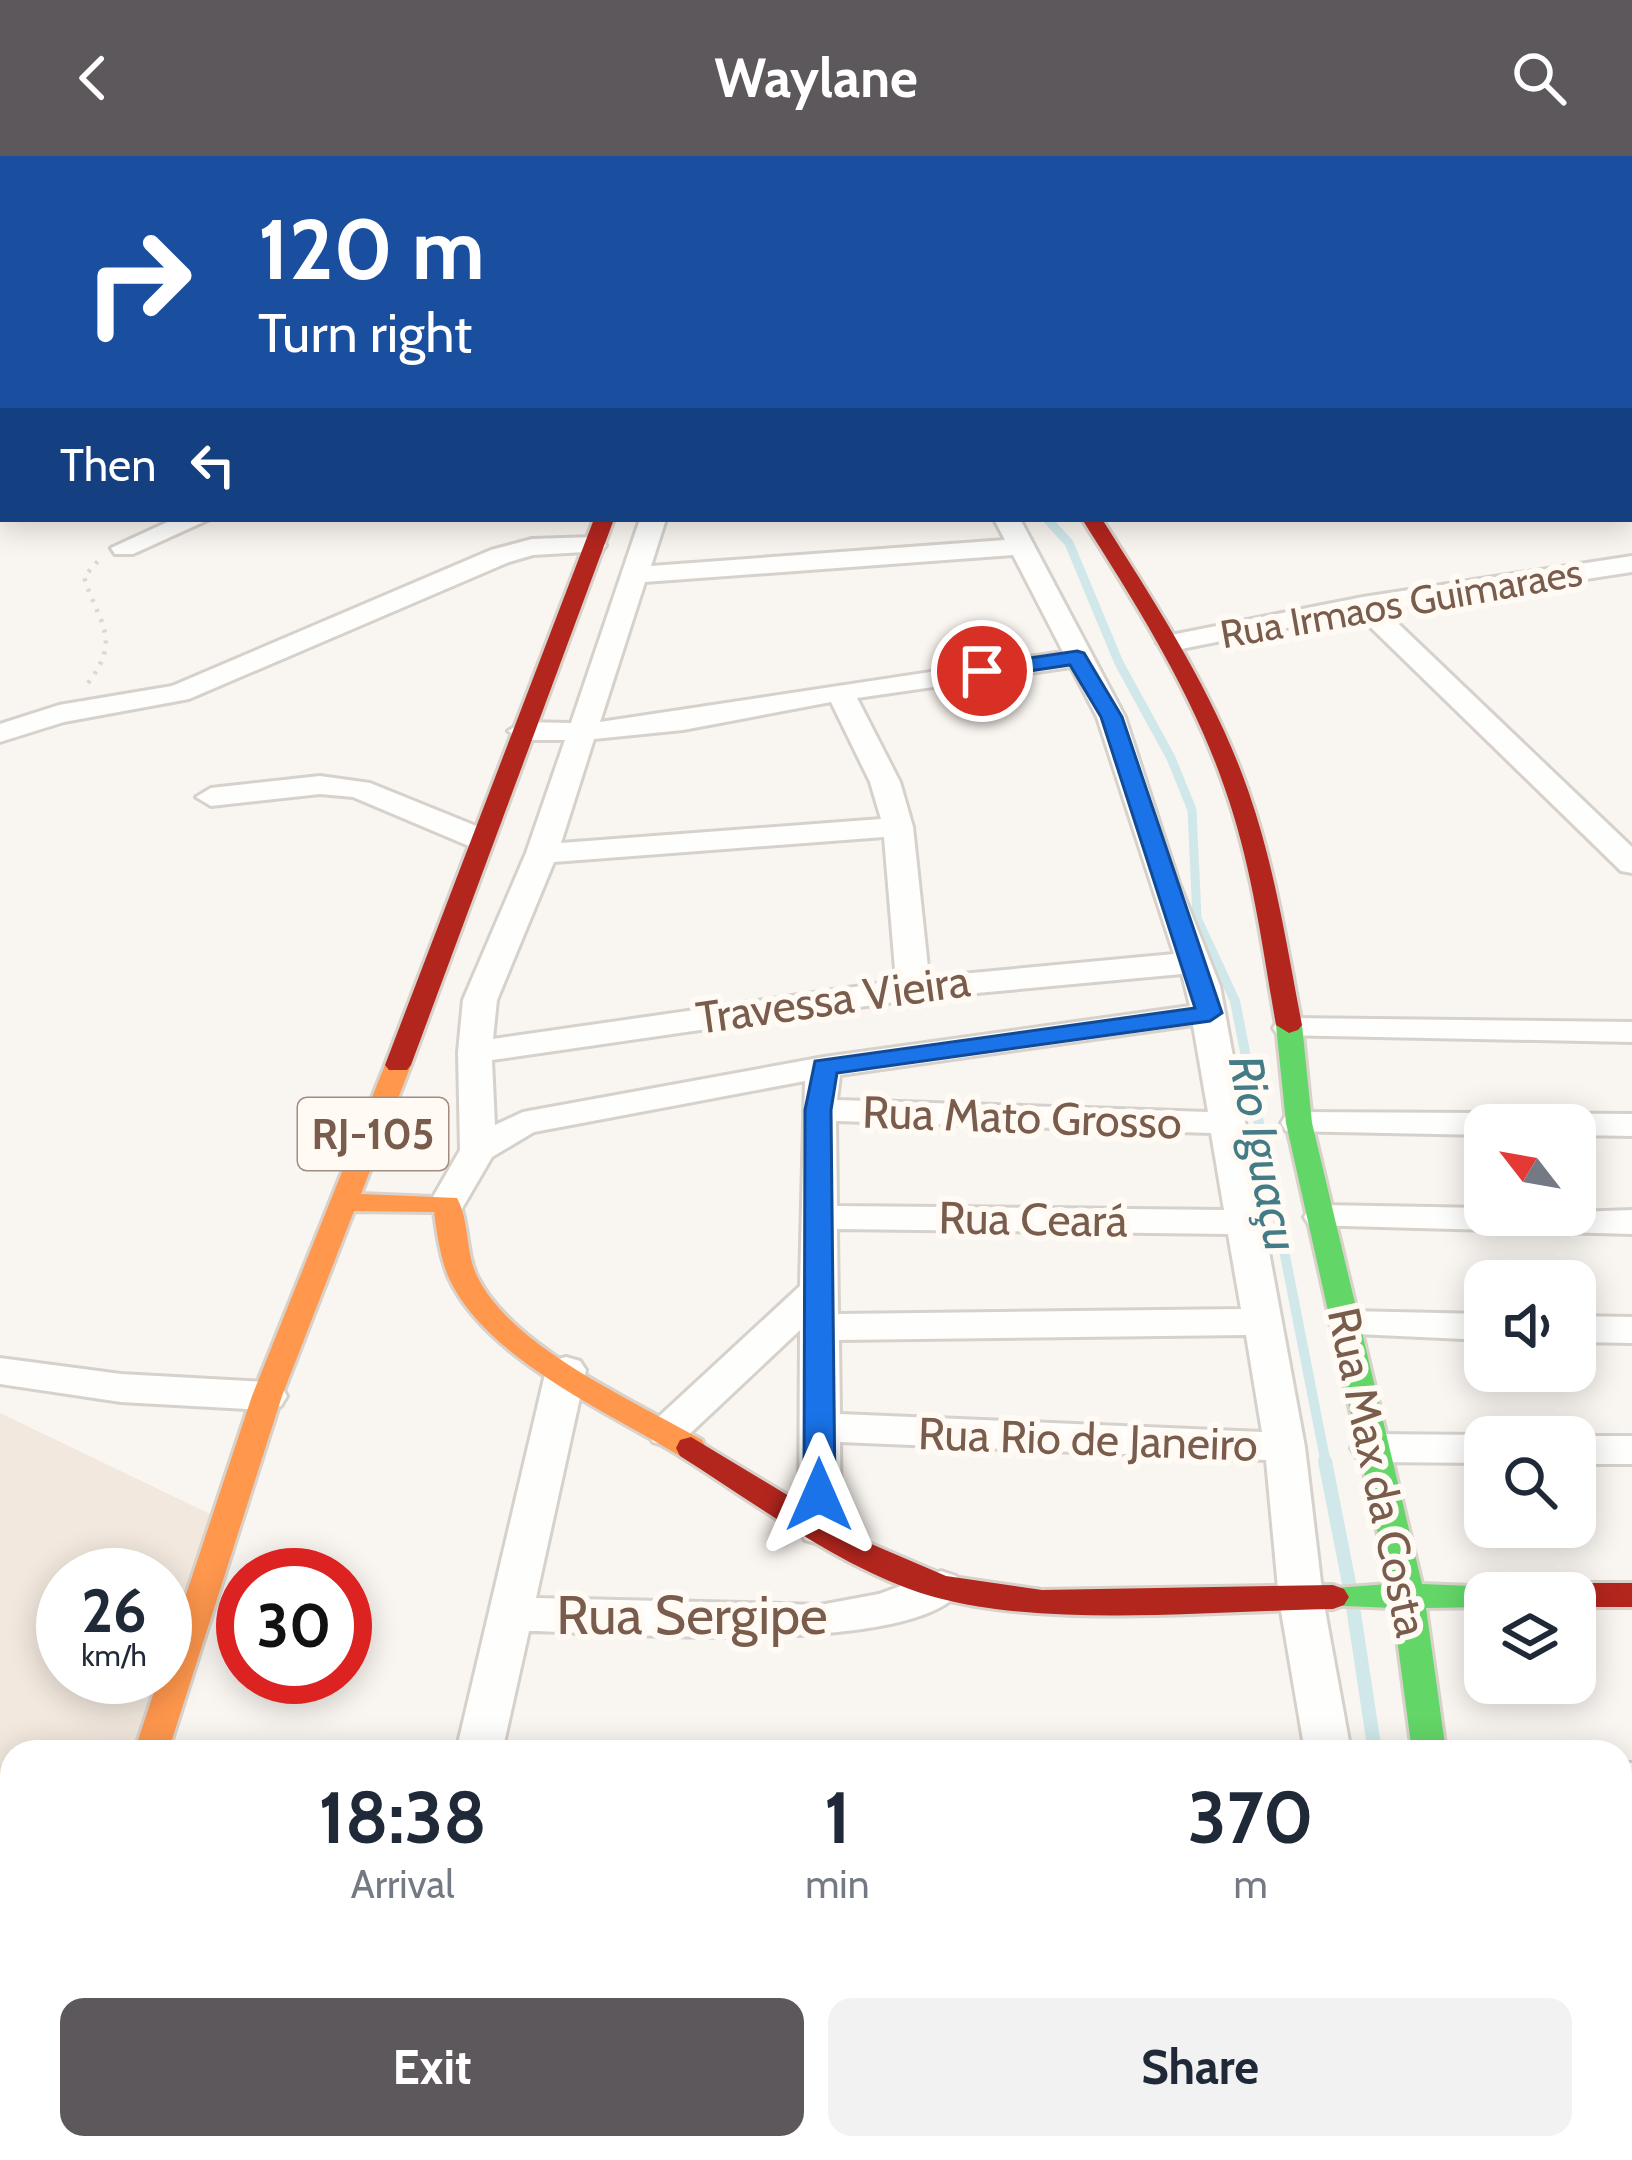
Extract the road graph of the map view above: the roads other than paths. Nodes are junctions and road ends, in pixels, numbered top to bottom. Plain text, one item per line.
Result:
1 (189, 522) edge
2 (651, 522) edge
3 (1094, 522) edge
4 (598, 532) edge
5 (1013, 533) edge
6 (124, 548) road end
7 (1632, 564) edge
8 (632, 575) junction
9 (1363, 605) junction
10 (1171, 643) junction
11 (1077, 658) junction
12 (840, 692) junction
13 (523, 730) junction
14 (0, 733) edge
15 (582, 734) junction
16 (212, 796) dead end
17 (497, 796) junction
18 (559, 799) junction
19 (898, 827) junction
20 (481, 839) junction
21 (542, 853) junction
22 (1632, 864) edge
23 (1193, 963) junction
24 (914, 986) junction
25 (1210, 1013) junction
26 (1290, 1028) junction
27 (1632, 1032) edge
28 (475, 1052) junction
29 (824, 1066) junction
30 (818, 1110) junction
31 (1226, 1123) junction
32 (1299, 1123) junction
33 (1632, 1125) edge
34 (478, 1150) junction
35 (344, 1202) junction
36 (447, 1204) junction
37 (818, 1216) junction
38 (1322, 1216) junction
39 (1247, 1222) junction
40 (1632, 1222) edge
41 (819, 1308) junction
42 (1262, 1322) junction
43 (1348, 1324) junction
44 (1464, 1327) edge
45 (1596, 1329) edge
46 (1632, 1330) edge
47 (566, 1370) junction
48 (9, 1383) edge
49 (267, 1396) junction
50 (819, 1427) junction
51 (667, 1432) junction
52 (1285, 1447) junction
53 (1371, 1448) junction
54 (1464, 1449) edge
55 (1596, 1450) edge
56 (1632, 1450) edge
57 (820, 1529) junction
58 (941, 1587) junction
59 (1464, 1595) edge
60 (1596, 1595) edge
61 (1632, 1595) edge
62 (1402, 1596) junction
63 (1307, 1599) junction
64 (511, 1614) junction
65 (156, 1740) edge
66 (482, 1740) edge
67 (1326, 1740) edge
68 (1427, 1740) edge

1 - 6 street
2 - 8 street
3 - 10 street, Rua Max da Costa
4 - 13 street, RJ-105
4 - 14 street
5 - 8 street
5 - 11 street, Rua Max da Costa
7 - 9 street, Rua Irmaos Guimaraes
8 - 15 street
9 - 10 street, Rua Irmaos Guimaraes
9 - 22 street
10 - 26 street, Rua Max da Costa
11 - 12 street
11 - 23 street, Rua Max da Costa
12 - 15 street
12 - 19 street
13 - 15 street
13 - 17 street, RJ-105
15 - 18 street
16 - 20 street
17 - 18 street
17 - 20 street, RJ-105
18 - 21 street
19 - 21 street
19 - 24 street
20 - 35 street, RJ-105
21 - 28 street
23 - 24 street, Travessa Vieira
23 - 25 street, Rua Max da Costa
24 - 28 street, Travessa Vieira
25 - 29 street
25 - 31 street, Rua Max da Costa
26 - 27 street
26 - 32 street, Rua Max da Costa
28 - 34 street
29 - 30 street
29 - 34 street
30 - 31 street, Rua Mato Grosso
30 - 37 street
31 - 39 street, Rua Max da Costa
32 - 33 street
32 - 38 street, Rua Max da Costa
34 - 36 street
35 - 36 street
35 - 49 street, RJ-105
36 - 47 street
37 - 39 street, Rua Ceará
37 - 41 street
38 - 40 street
38 - 43 street, Rua Max da Costa
39 - 42 street, Rua Max da Costa
41 - 42 street
41 - 50 street
41 - 51 street
42 - 52 street, Rua Max da Costa
43 - 44 street
43 - 53 street, Rua Max da Costa
45 - 46 street
47 - 51 street
47 - 64 street, Rua Sergipe
48 - 49 street
49 - 65 street, RJ-105
50 - 52 street, Rua Rio de Janeiro
50 - 57 street
51 - 57 street
52 - 63 street, Rua Max da Costa
53 - 54 street
53 - 62 street, Rua Max da Costa
55 - 56 street
57 - 58 street
58 - 63 street
58 - 64 street, Rua Sergipe
59 - 62 street
60 - 61 street
62 - 63 street
62 - 68 street, Rua Max da Costa
63 - 67 street, Rua Max da Costa
64 - 66 street, Rua Sergipe

